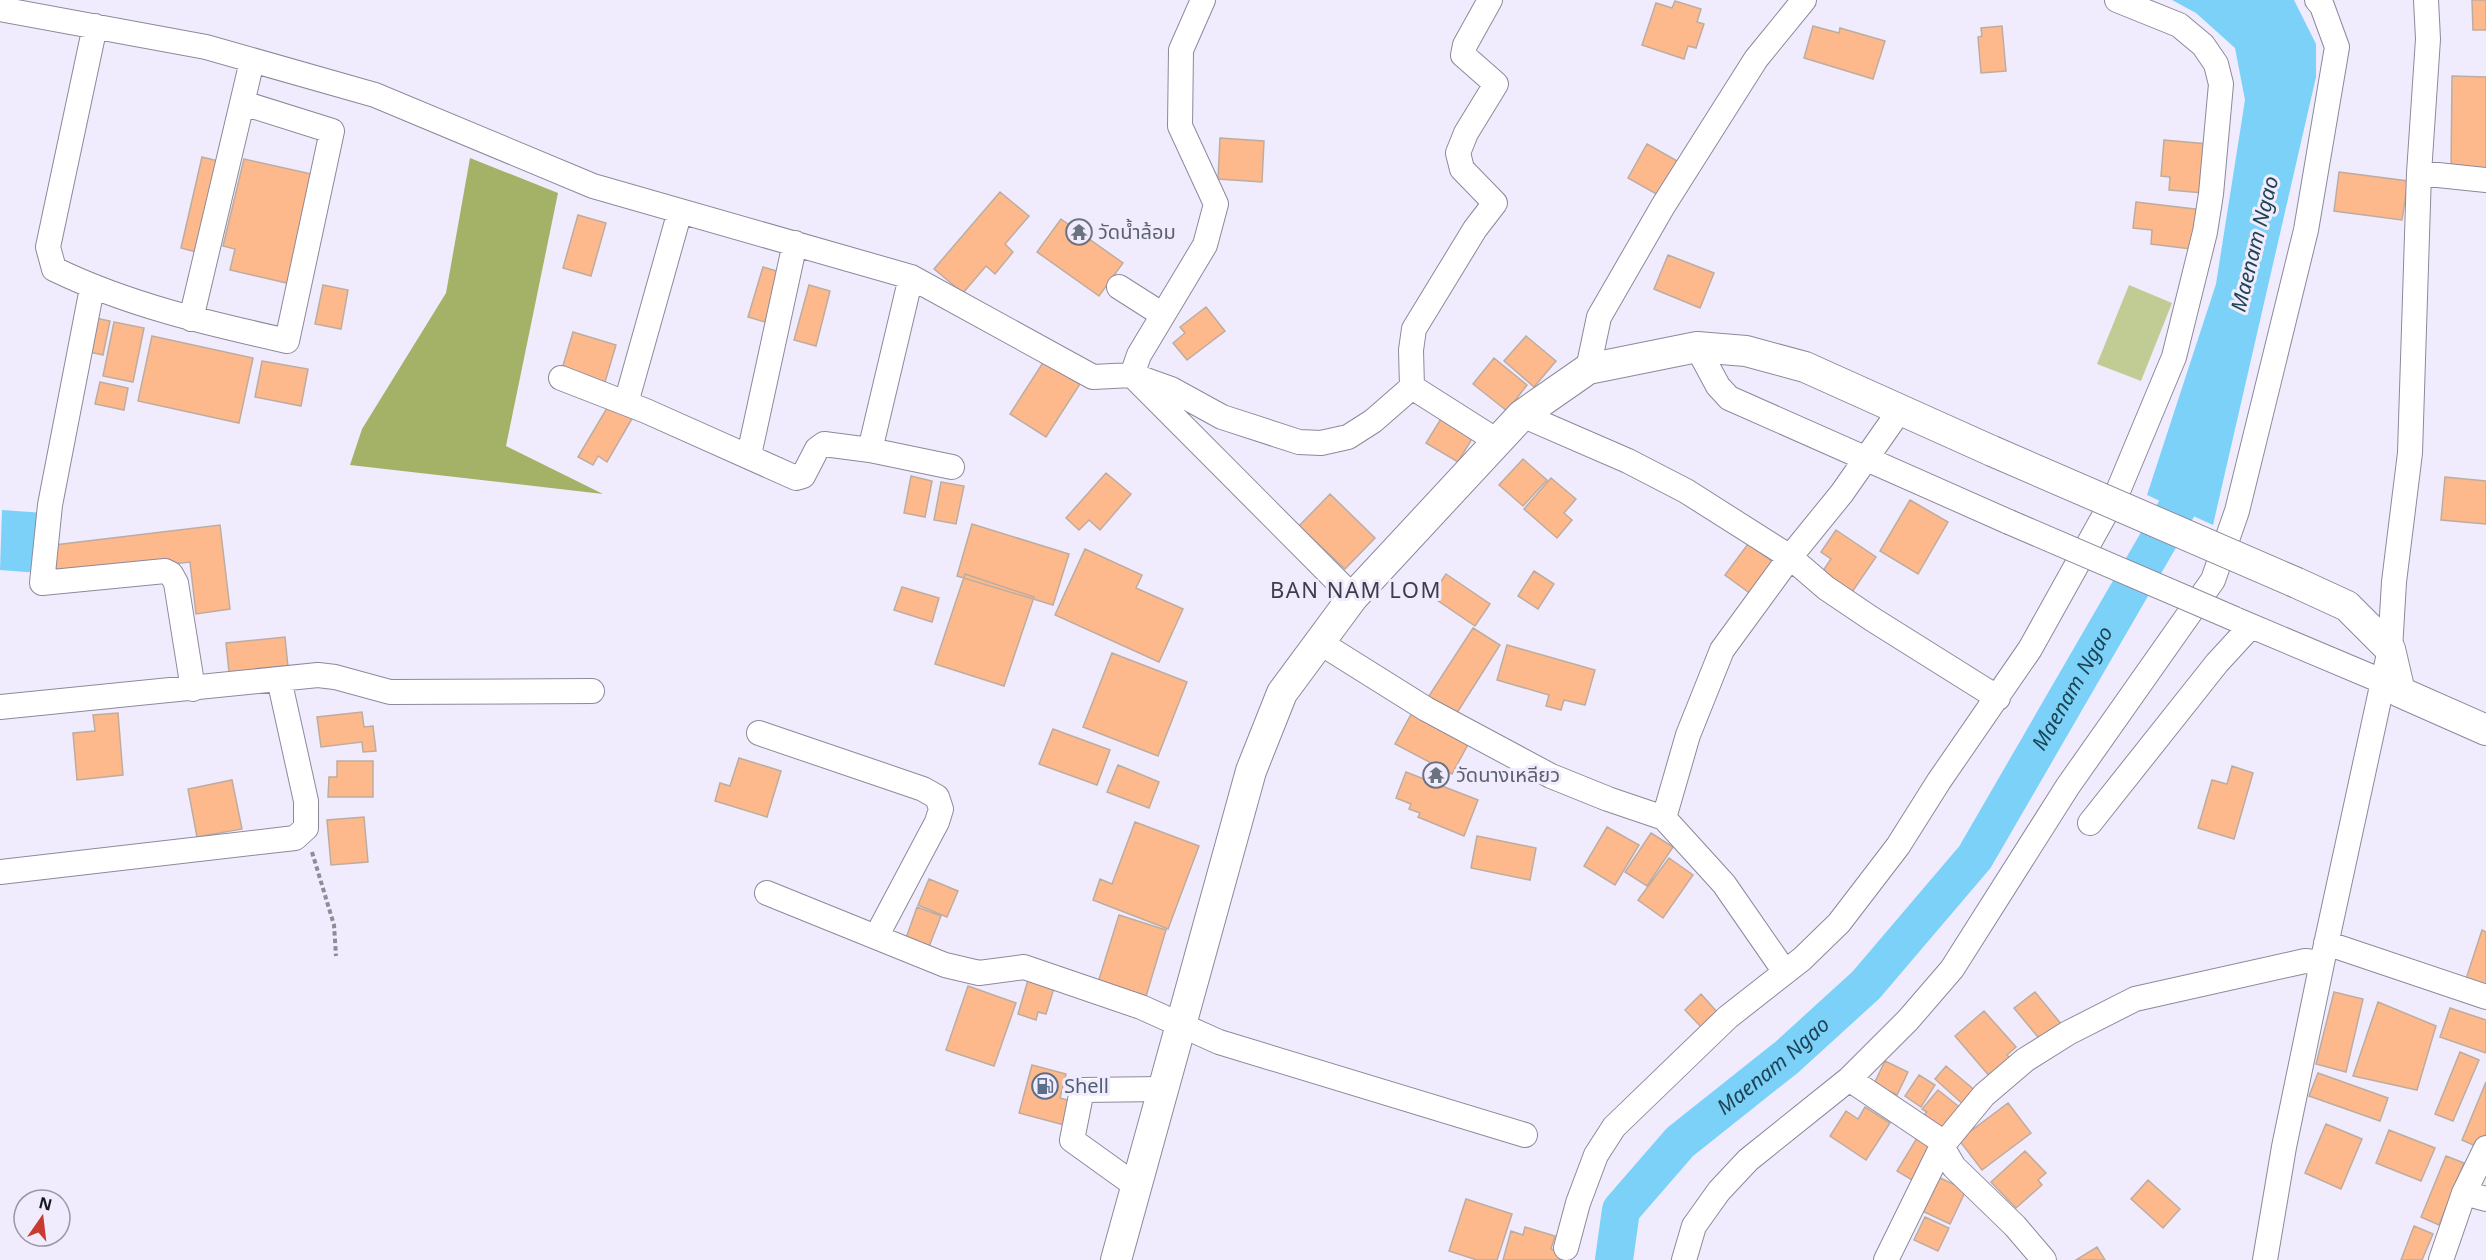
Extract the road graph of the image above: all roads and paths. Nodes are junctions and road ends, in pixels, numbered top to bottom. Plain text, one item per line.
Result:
1 (1203, 0) edge
2 (1490, 0) edge
3 (1804, 0) edge
4 (2117, 0) edge
5 (2317, 0) edge
6 (2426, 0) edge
7 (0, 9) edge
8 (95, 26) junction
9 (252, 61) junction
10 (243, 103) junction
11 (2419, 173) junction
12 (2486, 180) edge
13 (680, 211) junction
14 (795, 243) junction
15 (911, 277) junction
16 (1119, 287) dead end
17 (92, 288) junction
18 (1163, 315) junction
19 (191, 319) junction
20 (1697, 347) junction
21 (1588, 369) junction
22 (1132, 375) junction
23 (561, 378) dead end
24 (1412, 387) junction
25 (626, 403) junction
26 (1900, 410) junction
27 (1522, 415) junction
28 (1497, 441) junction
29 (870, 450) junction
30 (748, 455) junction
31 (1867, 458) junction
32 (952, 467) dead end
33 (1790, 557) junction
34 (1353, 597) junction
35 (2243, 623) junction
36 (1319, 642) junction
37 (2390, 650) junction
38 (279, 679) junction
39 (2384, 682) junction
40 (193, 688) junction
41 (592, 691) dead end
42 (1998, 699) junction
43 (0, 707) edge
44 (2486, 730) edge
45 (759, 733) dead end
46 (1664, 818) junction
47 (2090, 823) dead end
48 (306, 828) junction
49 (0, 872) edge
50 (767, 893) dead end
51 (876, 937) junction
52 (2324, 953) junction
53 (336, 957) dead end
54 (1785, 972) junction
55 (2486, 997) edge
56 (1182, 1025) junction
57 (1849, 1079) junction
58 (1162, 1089) junction
59 (1525, 1134) dead end
60 (1942, 1146) junction
61 (2486, 1148) edge
62 (1136, 1186) junction
63 (2475, 1196) edge
64 (1566, 1248) dead end
65 (1116, 1260) edge
66 (1684, 1260) edge
67 (1886, 1260) edge
68 (2044, 1260) edge
69 (2265, 1260) edge
70 (2441, 1260) edge

1 - 18 street
2 - 24 street
3 - 21 street
4 - 42 street
5 - 57 street
6 - 11 street
7 - 8 street
8 - 9 street
8 - 17 street
9 - 10 street
9 - 13 street
10 - 19 street
10 - 19 street
11 - 12 street
11 - 37 street
13 - 14 street
13 - 25 street
14 - 15 street
14 - 30 street
15 - 22 street
15 - 29 street
16 - 18 street
17 - 19 street
17 - 40 street
18 - 22 street
20 - 21 main road
20 - 26 main road
20 - 31 street
21 - 27 main road
22 - 24 street
22 - 34 street
23 - 25 street
24 - 28 street
25 - 30 street
26 - 31 street
26 - 37 main road, bridge
27 - 28 main road
27 - 33 street
28 - 34 main road
29 - 30 street
29 - 32 street
31 - 33 street
31 - 35 street, bridge
33 - 42 street
33 - 46 street
34 - 36 main road
35 - 39 street
35 - 47 street
36 - 46 street
36 - 56 main road
37 - 39 street
37 - 44 main road
38 - 40 street
38 - 41 street
38 - 48 street
39 - 52 street
40 - 43 street
42 - 54 street
45 - 51 street
46 - 54 street
48 - 49 street
48 - 53 path
50 - 51 street
51 - 56 street
52 - 55 street
52 - 60 street
52 - 69 street
54 - 64 street
56 - 58 main road
56 - 59 street
57 - 60 street
57 - 66 street
58 - 62 main road
58 - 62 street
60 - 67 street
60 - 68 street
61 - 63 street
62 - 65 main road
63 - 70 street

